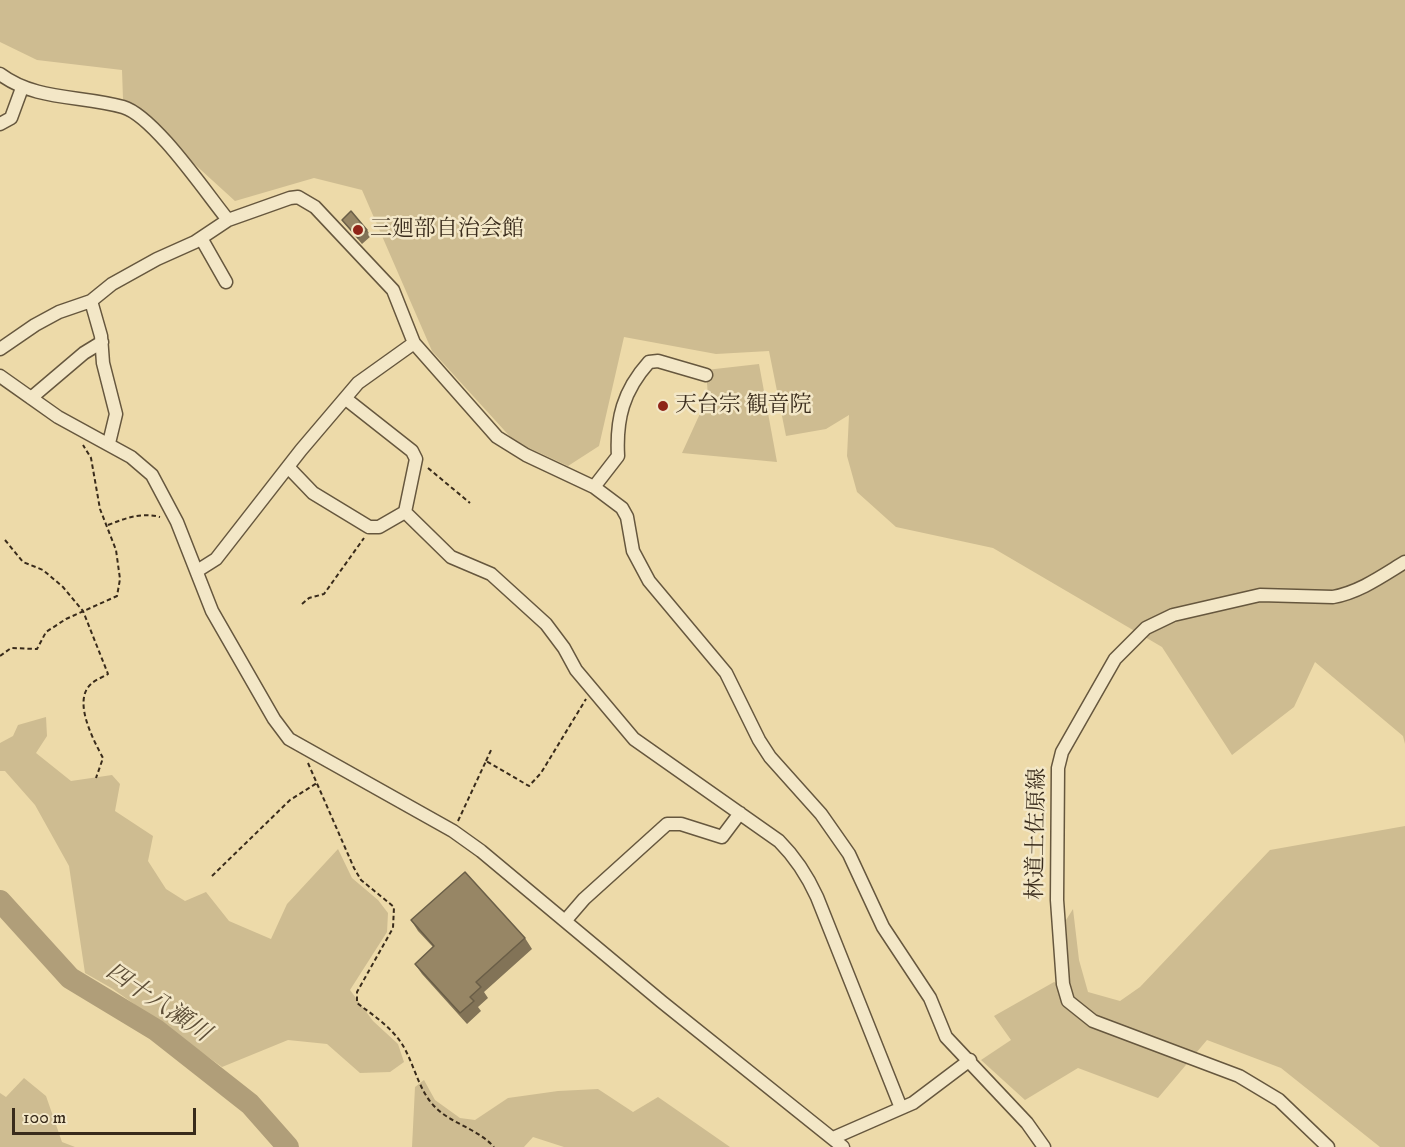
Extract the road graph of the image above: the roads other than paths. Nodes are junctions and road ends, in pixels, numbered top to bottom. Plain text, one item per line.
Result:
1 (0, 74) edge
2 (22, 88) junction
3 (0, 124) edge
4 (228, 220) junction
5 (201, 238) junction
6 (226, 282) dead end
7 (91, 301) junction
8 (102, 342) junction
9 (414, 343) junction
10 (0, 349) edge
11 (706, 375) dead end
12 (0, 376) edge
13 (31, 398) junction
14 (346, 399) junction
15 (109, 443) junction
16 (289, 468) junction
17 (594, 487) junction
18 (405, 512) junction
19 (1405, 562) edge
20 (197, 571) junction
21 (740, 813) junction
22 (565, 921) junction
23 (970, 1060) junction
24 (901, 1108) junction
25 (833, 1138) junction
26 (843, 1147) edge
27 (1044, 1147) edge
28 (1328, 1147) edge

1 - 2 street
2 - 3 street
2 - 4 street
4 - 5 street
4 - 9 street
5 - 6 street
5 - 7 street
7 - 8 street
7 - 10 street
8 - 13 street
8 - 15 street
9 - 14 street
9 - 17 street
11 - 17 street
12 - 13 street
13 - 15 street
14 - 16 street
14 - 18 street
15 - 20 street
16 - 18 street
16 - 20 street
17 - 23 street
18 - 21 street
19 - 28 street, 林道土佐原線
20 - 22 street
21 - 22 street
21 - 24 street
22 - 25 street
23 - 24 street
23 - 27 street
24 - 25 street
25 - 26 street

